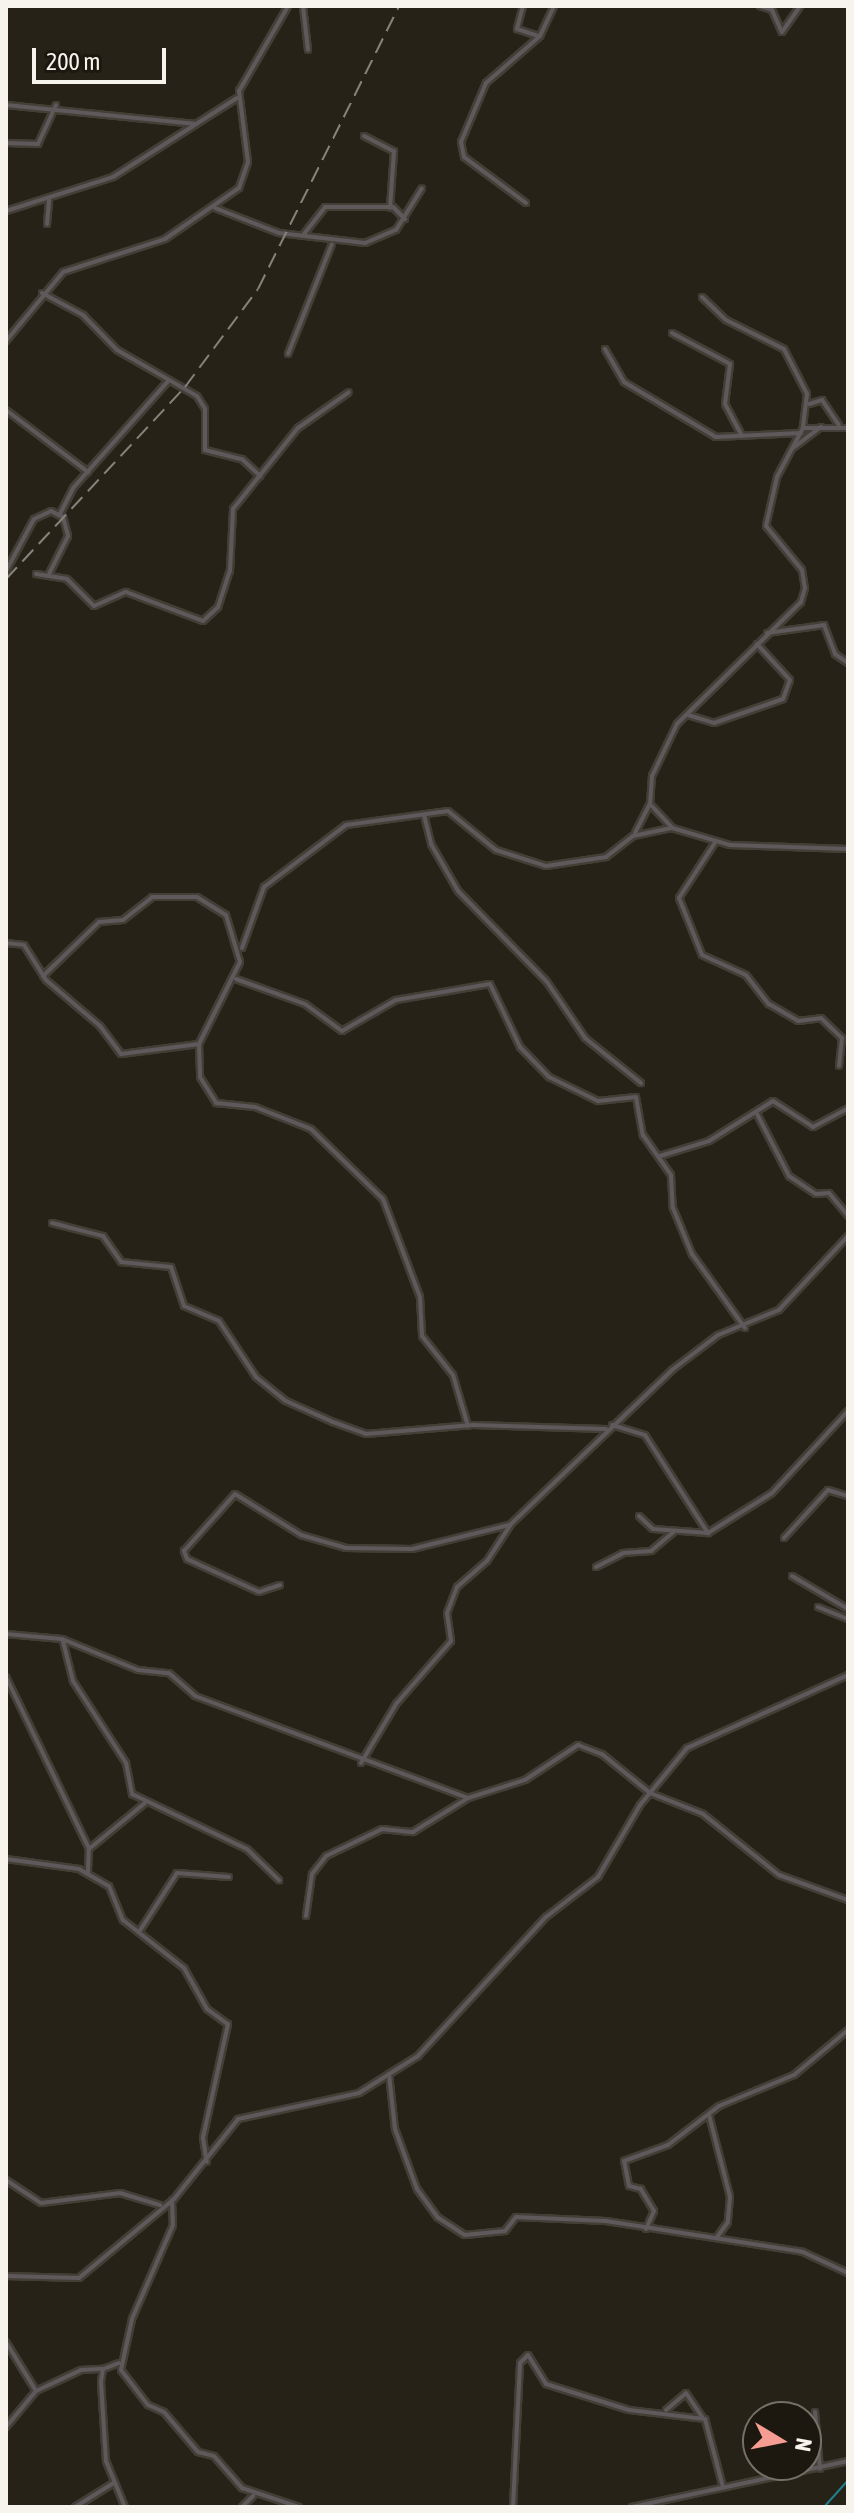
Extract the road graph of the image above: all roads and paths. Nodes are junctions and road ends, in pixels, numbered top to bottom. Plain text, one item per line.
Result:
1 (288, 6) edge
2 (303, 6) edge
3 (523, 6) edge
4 (554, 6) edge
5 (760, 6) edge
6 (800, 6) edge
7 (540, 36) junction
8 (308, 50) dead end
9 (237, 98) junction
10 (6, 105) edge
11 (56, 105) junction
12 (196, 124) junction
13 (364, 136) dead end
14 (7, 143) edge
15 (422, 188) dead end
16 (49, 200) junction
17 (526, 203) dead end
18 (215, 208) junction
19 (390, 208) junction
20 (6, 211) edge
21 (405, 219) junction
22 (47, 224) dead end
23 (304, 234) junction
24 (332, 244) junction
25 (41, 293) junction
26 (702, 297) dead end
27 (672, 333) dead end
28 (6, 341) edge
29 (605, 349) dead end
30 (288, 354) dead end
31 (168, 381) junction
32 (349, 392) dead end
33 (809, 404) junction
34 (6, 410) edge
35 (839, 425) junction
36 (821, 427) junction
37 (848, 428) edge
38 (802, 430) junction
39 (742, 436) junction
40 (793, 448) junction
41 (88, 472) junction
42 (260, 476) junction
43 (60, 514) junction
44 (6, 571) edge
45 (36, 574) dead end
46 (49, 574) junction
47 (765, 633) junction
48 (757, 644) junction
49 (848, 663) edge
50 (687, 715) junction
51 (650, 804) junction
52 (424, 815) junction
53 (672, 828) junction
54 (633, 836) junction
55 (716, 841) junction
56 (848, 849) edge
57 (6, 943) edge
58 (241, 951) junction
59 (43, 976) junction
60 (236, 979) junction
61 (199, 1044) junction
62 (839, 1066) dead end
63 (641, 1083) dead end
64 (848, 1108) edge
65 (757, 1114) junction
66 (660, 1156) junction
67 (848, 1216) edge
68 (52, 1223) dead end
69 (848, 1236) edge
70 (745, 1328) junction
71 (848, 1411) edge
72 (468, 1426) junction
73 (610, 1426) junction
74 (848, 1496) edge
75 (639, 1516) dead end
76 (511, 1524) junction
77 (675, 1531) junction
78 (708, 1533) junction
79 (784, 1538) dead end
80 (596, 1567) dead end
81 (792, 1576) dead end
82 (280, 1585) dead end
83 (818, 1607) dead end
84 (848, 1609) edge
85 (848, 1619) edge
86 (6, 1634) edge
87 (62, 1639) junction
88 (848, 1675) edge
89 (6, 1677) edge
90 (361, 1763) junction
91 (650, 1793) junction
92 (468, 1798) junction
93 (145, 1803) junction
94 (89, 1849) junction
95 (6, 1859) edge
96 (88, 1872) junction
97 (229, 1877) dead end
98 (279, 1880) dead end
99 (848, 1900) edge
100 (306, 1916) dead end
101 (139, 1932) junction
102 (848, 2030) edge
103 (389, 2074) junction
104 (709, 2115) junction
105 (207, 2163) junction
106 (6, 2180) edge
107 (172, 2200) junction
108 (160, 2205) junction
109 (646, 2229) junction
110 (716, 2238) junction
111 (848, 2273) edge
112 (6, 2276) edge
113 (6, 2342) edge
114 (119, 2363) junction
115 (103, 2369) junction
116 (36, 2391) junction
117 (666, 2410) junction
118 (702, 2417) junction
119 (6, 2427) edge
120 (848, 2461) edge
121 (822, 2468) edge
122 (755, 2481) edge
123 (112, 2484) junction
124 (723, 2487) junction
125 (253, 2496) junction
126 (75, 2507) edge
127 (125, 2507) edge
128 (242, 2507) edge
129 (299, 2507) edge
130 (513, 2507) edge
131 (632, 2507) edge

1 - 9 street
2 - 8 street
3 - 7 street
4 - 7 street
5 - 6 street
7 - 17 street
9 - 12 street
9 - 18 street
10 - 11 street
11 - 12 street
11 - 14 street
12 - 16 street
13 - 19 street
15 - 21 street
16 - 20 street
16 - 22 street
18 - 23 street
18 - 25 street
19 - 21 street
19 - 23 street
21 - 24 street
23 - 24 street
24 - 30 street
25 - 28 street
25 - 31 street
26 - 33 street
27 - 39 street
29 - 39 street
31 - 41 street
31 - 42 street
32 - 42 street
33 - 35 street
33 - 38 street
34 - 41 street
35 - 36 street
35 - 37 street
36 - 38 street
36 - 40 street
38 - 39 street
38 - 40 street
40 - 47 street
41 - 43 street
42 - 46 street
43 - 44 street
43 - 46 street
45 - 46 street
47 - 48 street
47 - 49 street
48 - 50 street
48 - 50 street
50 - 51 street
51 - 53 street
51 - 54 street
52 - 54 street
52 - 58 street
52 - 63 street
53 - 54 street
53 - 55 street
55 - 56 street
55 - 62 street
57 - 59 street
58 - 59 street
58 - 60 street
59 - 61 street
60 - 61 street
60 - 66 street
61 - 72 street
64 - 65 street
65 - 66 street
65 - 67 street
66 - 70 street
68 - 72 street
69 - 70 street
70 - 73 street
71 - 78 street
72 - 73 street
73 - 76 street
73 - 78 street
74 - 79 street
75 - 77 street
76 - 82 street
76 - 90 street
77 - 78 street
77 - 80 street
81 - 84 street
83 - 85 street
86 - 87 street
87 - 90 street
87 - 93 street
88 - 91 street
89 - 94 street
90 - 92 street
91 - 92 street
91 - 99 street
91 - 103 street
92 - 100 street
93 - 94 street
93 - 98 street
94 - 96 street
95 - 96 street
96 - 101 street
97 - 101 street
101 - 105 street
102 - 104 street
103 - 105 street
103 - 109 street
104 - 109 street
104 - 110 street
105 - 107 street
106 - 108 street
107 - 108 street
107 - 114 street
108 - 112 street
109 - 110 street
110 - 111 street
113 - 116 street
114 - 115 street
114 - 125 street
115 - 116 street
115 - 123 street
116 - 119 street
117 - 118 street
117 - 118 street
117 - 130 street
118 - 124 street
120 - 121 street
122 - 124 street
123 - 126 street
123 - 127 street
124 - 131 street
125 - 128 street
125 - 129 street

